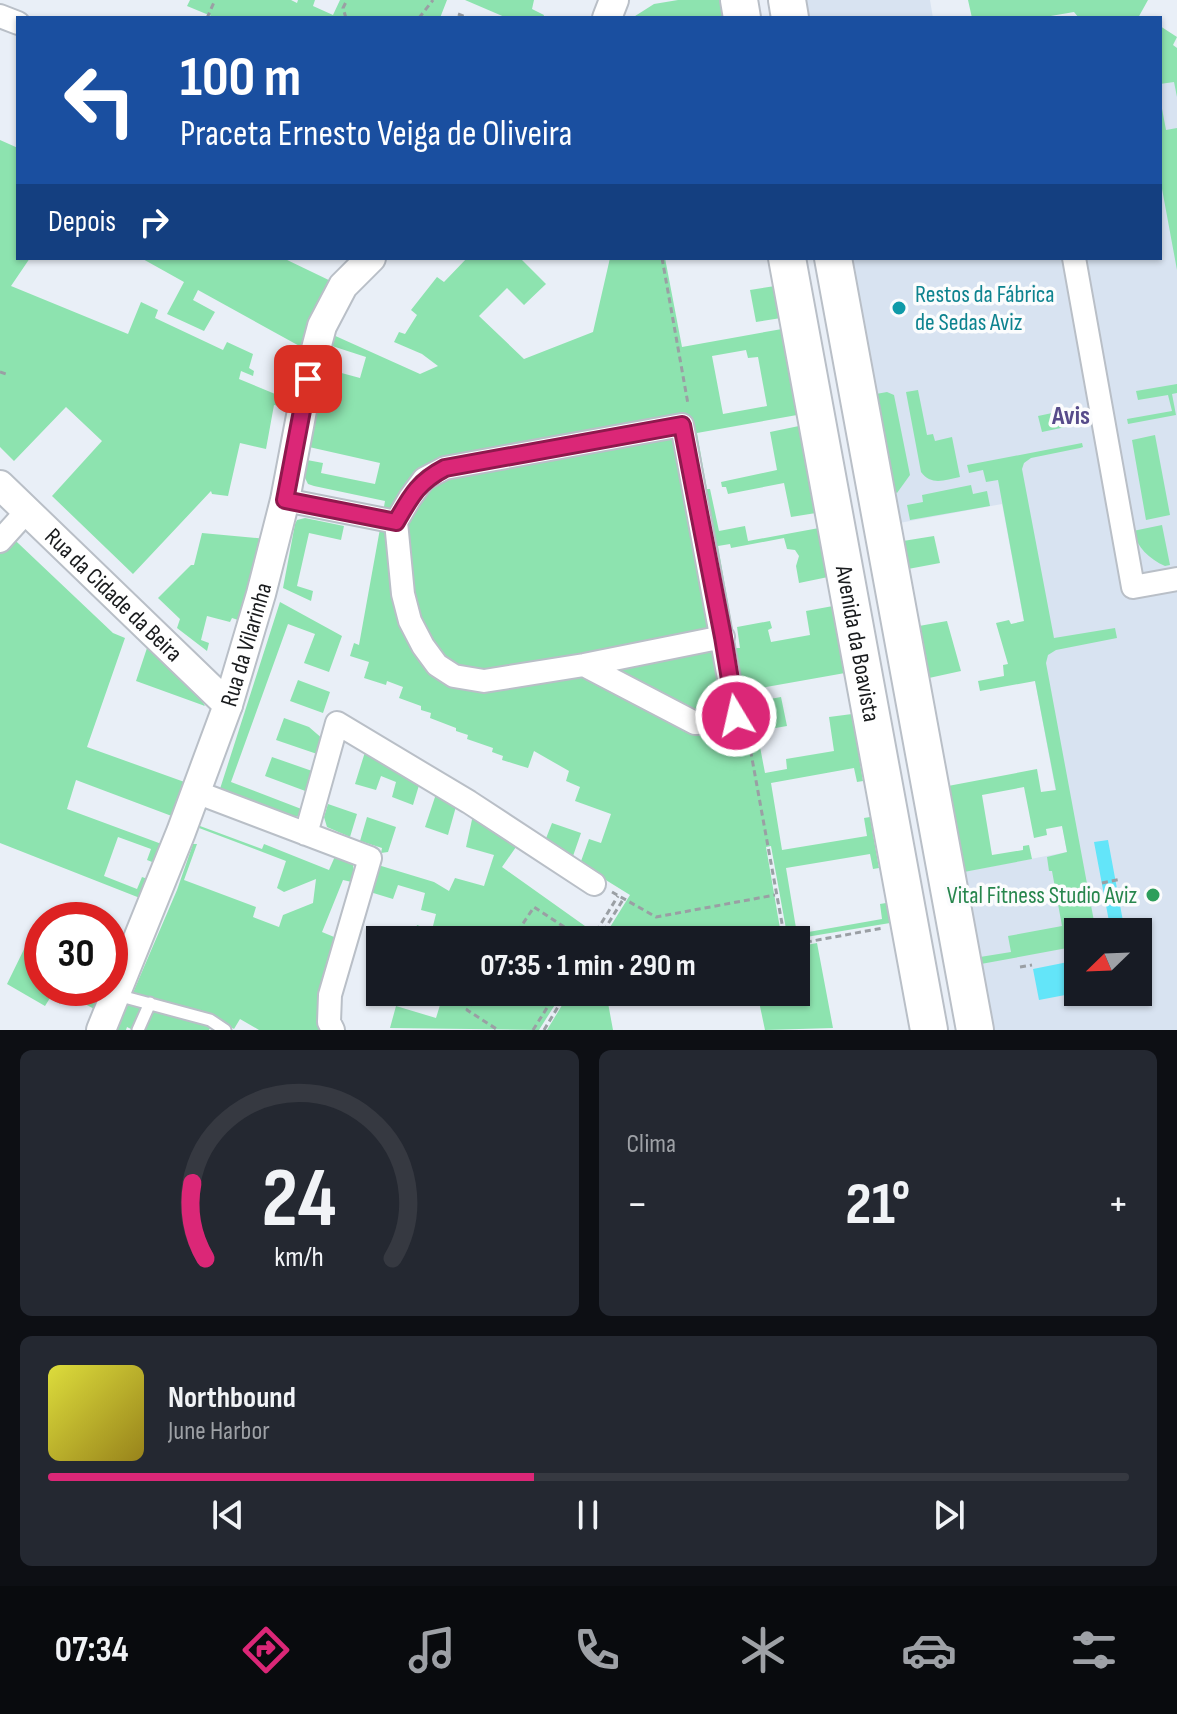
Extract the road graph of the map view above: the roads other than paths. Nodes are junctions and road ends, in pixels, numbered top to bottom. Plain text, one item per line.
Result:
1 (369, 260) edge
2 (787, 260) edge
3 (835, 260) edge
4 (1074, 260) edge
5 (0, 485) edge
6 (285, 500) junction
7 (27, 511) junction
8 (396, 522) junction
9 (0, 541) edge
10 (1177, 579) edge
11 (723, 637) junction
12 (584, 665) junction
13 (228, 705) junction
14 (196, 792) junction
15 (306, 834) junction
16 (594, 884) road end
17 (128, 967) edge
18 (128, 998) edge
19 (150, 1003) junction
20 (112, 1006) edge
21 (101, 1030) edge
22 (138, 1030) edge
23 (225, 1030) edge
24 (333, 1030) edge
25 (929, 1030) edge
26 (975, 1030) edge

1 - 6 street, Rua da Vilarinha
2 - 25 main road, Avenida da Boavista
3 - 26 main road, Avenida da Boavista
4 - 10 street
5 - 7 street, Rua da Cidade da Beira
6 - 8 street
6 - 13 street, Rua da Vilarinha
7 - 9 street
7 - 13 street, Rua da Cidade da Beira
8 - 11 street
8 - 12 street
11 - 12 street
11 - 12 street
13 - 14 street, Rua da Vilarinha
14 - 15 street
14 - 17 street, Rua da Vilarinha
15 - 16 street
15 - 24 street
18 - 19 lane
19 - 22 lane
19 - 23 lane
20 - 21 street, Rua da Vilarinha

